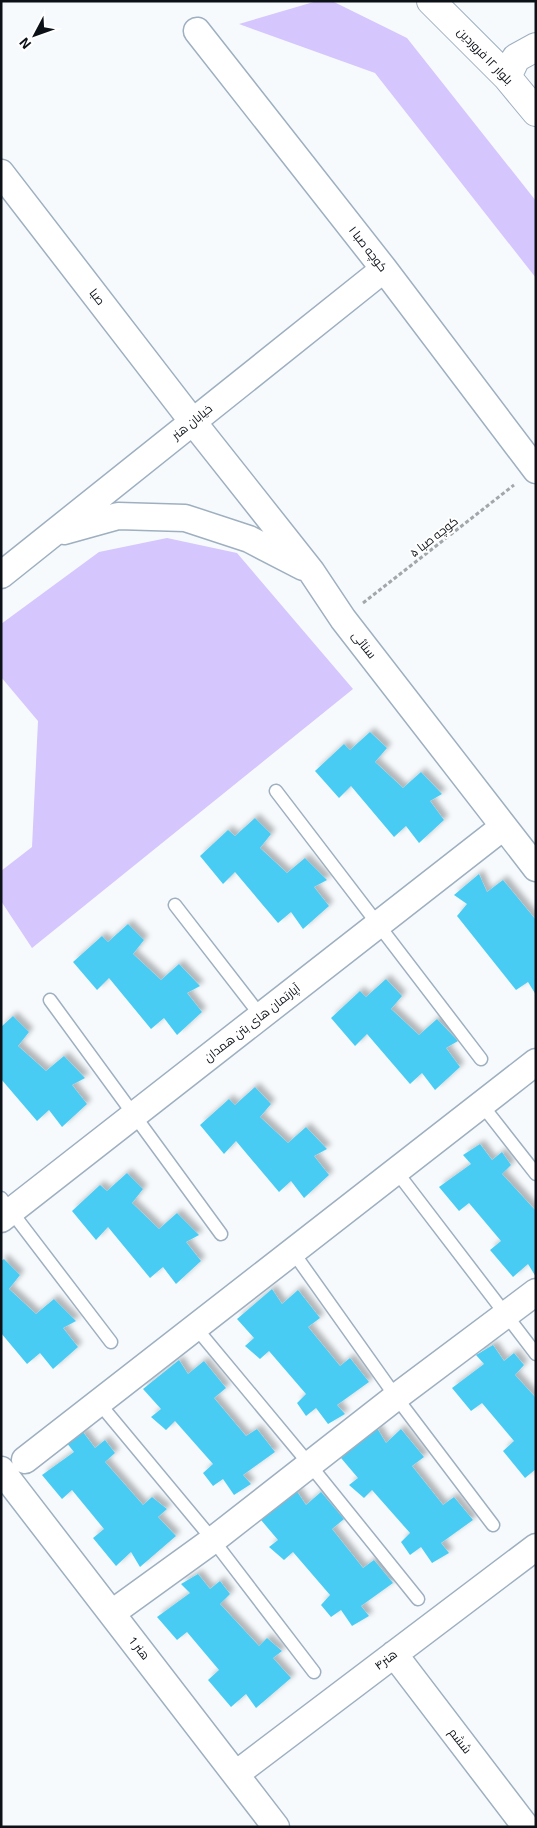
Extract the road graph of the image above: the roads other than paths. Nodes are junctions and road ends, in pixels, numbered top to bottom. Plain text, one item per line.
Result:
1 (431, 1) edge
2 (197, 31) dead end
3 (536, 47) edge
4 (507, 77) junction
5 (536, 112) edge
6 (1, 173) edge
7 (384, 269) junction
8 (193, 422) junction
9 (535, 470) edge
10 (54, 533) junction
11 (311, 571) junction
12 (1, 575) edge
13 (276, 791) dead end
14 (503, 827) junction
15 (536, 868) edge
16 (175, 906) dead end
17 (378, 925) junction
18 (50, 1000) dead end
19 (261, 1016) junction
20 (481, 1058) dead end
21 (536, 1062) edge
22 (482, 1105) junction
23 (133, 1116) junction
24 (396, 1171) junction
25 (536, 1174) edge
26 (5, 1210) edge
27 (221, 1234) dead end
28 (293, 1252) junction
29 (536, 1292) edge
30 (506, 1314) junction
31 (196, 1328) junction
32 (111, 1342) dead end
33 (536, 1354) edge
34 (396, 1397) junction
35 (99, 1403) junction
36 (310, 1465) junction
37 (14, 1477) edge
38 (493, 1525) dead end
39 (213, 1540) junction
40 (536, 1547) edge
41 (418, 1599) dead end
42 (112, 1613) junction
43 (394, 1654) junction
44 (314, 1672) dead end
45 (236, 1774) junction
46 (276, 1827) edge
47 (526, 1827) edge

1 - 4 main road, بلوار ۱۲ فروردین
2 - 7 street, کوچه صبا ۱
3 - 4 main road
4 - 5 main road, بلوار ۱۲ فروردین
6 - 8 street, صبا
7 - 8 street, خیابان هنر
7 - 9 street, کوچه صبا ۱
8 - 10 street, خیابان هنر
8 - 11 street, سنائی
10 - 11 street
10 - 12 street, خیابان هنر
11 - 14 street, سنائی
13 - 17 lane
14 - 15 street, سنائی
14 - 17 street, آپارتمان های بتن همدان
16 - 19 lane
17 - 19 street, آپارتمان های بتن همدان
17 - 20 lane
18 - 23 lane
19 - 23 street, آپارتمان های بتن همدان
21 - 22 street
22 - 24 street
22 - 25 lane
23 - 26 street, آپارتمان های بتن همدان
23 - 27 lane
24 - 28 street
24 - 30 lane
26 - 32 lane
28 - 31 street
28 - 34 lane
29 - 30 street
30 - 33 lane
30 - 34 street
31 - 35 street
31 - 36 lane
34 - 36 street
34 - 38 lane
35 - 37 street
35 - 39 lane
36 - 39 street
36 - 41 lane
37 - 42 street, هنر 1
39 - 42 street
39 - 44 lane
40 - 43 street, هنر۴
42 - 45 street, هنر 1
43 - 45 street, هنر۴
43 - 47 street, ششم
45 - 46 street, هنر 1

